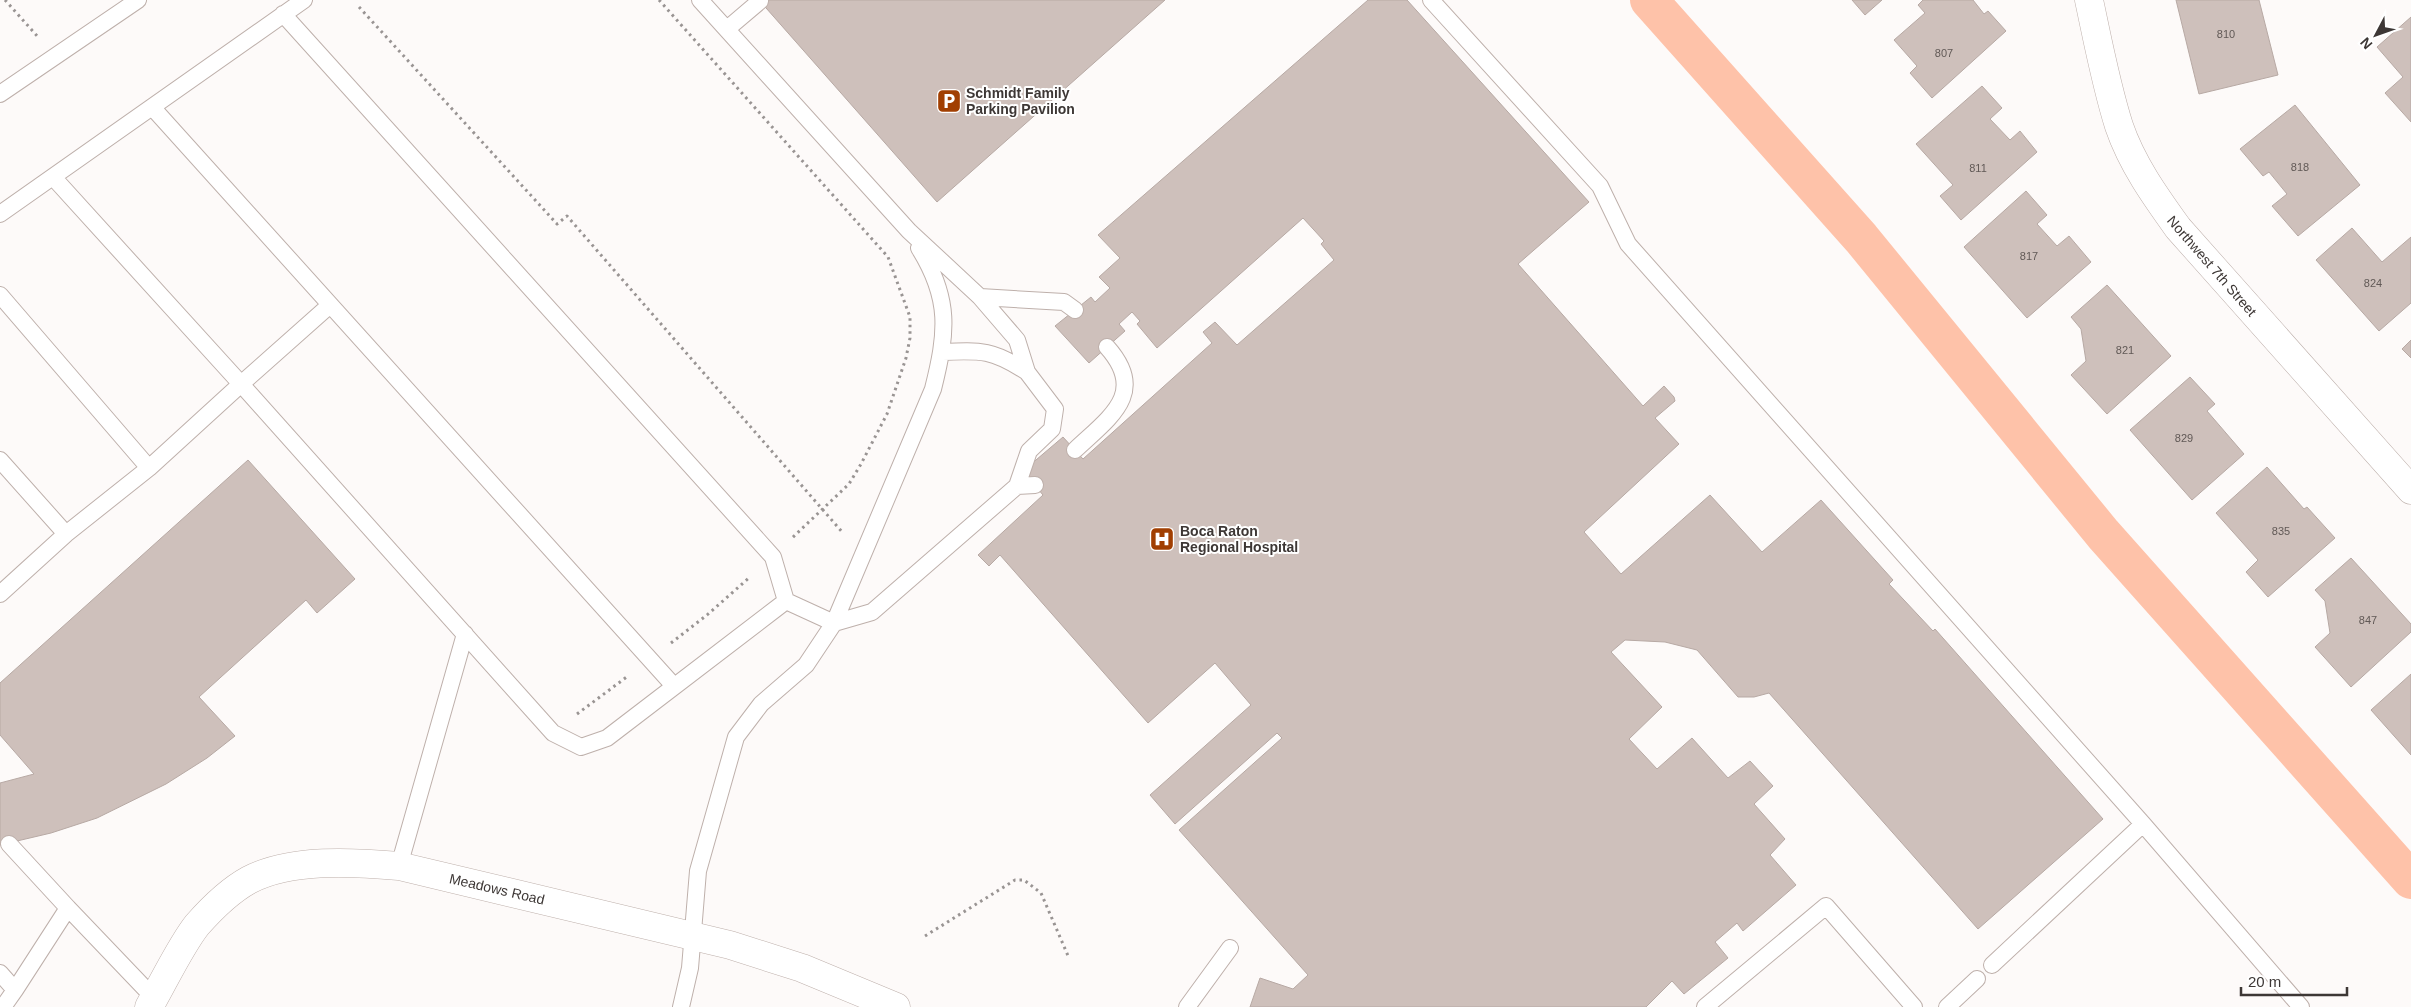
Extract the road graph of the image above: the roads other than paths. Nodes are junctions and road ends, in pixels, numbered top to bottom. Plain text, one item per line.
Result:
1 (138, 0) edge
2 (304, 0) edge
3 (700, 0) edge
4 (1431, 0) edge
5 (2089, 0) edge
6 (760, 1) edge
7 (283, 14) junction
8 (727, 29) junction
9 (0, 94) edge
10 (152, 107) junction
11 (53, 177) junction
12 (0, 214) edge
13 (909, 231) junction
14 (0, 295) edge
15 (980, 297) junction
16 (330, 305) junction
17 (1075, 310) dead end
18 (1107, 347) dead end
19 (942, 352) junction
20 (1027, 372) junction
21 (241, 384) junction
22 (1075, 450) dead end
23 (0, 460) edge
24 (149, 468) junction
25 (1035, 484) dead end
26 (1017, 486) junction
27 (2411, 490) edge
28 (66, 534) junction
29 (0, 594) edge
30 (786, 601) junction
31 (834, 623) junction
32 (465, 634) junction
33 (674, 686) junction
34 (2143, 824) junction
35 (9, 844) dead end
36 (399, 866) junction
37 (68, 908) junction
38 (692, 935) junction
39 (1230, 948) dead end
40 (1992, 965) dead end
41 (0, 973) edge
42 (1977, 979) dead end
43 (15, 990) junction
44 (151, 1003) edge
45 (3, 1007) edge
46 (681, 1007) edge
47 (896, 1007) edge
48 (1187, 1007) edge
49 (1705, 1007) edge
50 (1914, 1007) edge
51 (1947, 1007) edge
52 (2301, 1007) edge

1 - 9 lane
2 - 7 lane
3 - 8 lane
4 - 34 lane
5 - 27 street, Northwest 7th Street
6 - 8 lane
7 - 10 lane
7 - 30 lane
8 - 13 lane
10 - 11 lane
10 - 16 lane
11 - 12 lane
11 - 21 lane
13 - 15 lane
13 - 19 lane
14 - 24 lane
15 - 17 lane
15 - 20 lane
16 - 21 lane
16 - 33 lane
18 - 22 lane
19 - 20 lane
19 - 31 lane
20 - 26 lane
21 - 24 lane
21 - 32 lane
23 - 28 lane
24 - 28 lane
25 - 26 lane
26 - 31 lane
28 - 29 lane
30 - 31 lane
30 - 33 lane
31 - 38 lane
32 - 33 lane
32 - 36 lane
34 - 40 lane
34 - 52 lane
35 - 37 lane
36 - 38 street, Meadows Road
36 - 44 street, Meadows Road
37 - 43 lane
37 - 44 lane
38 - 46 lane
38 - 47 street, Meadows Road
39 - 48 lane
41 - 43 lane
42 - 51 lane
43 - 45 lane
49 - 50 lane

